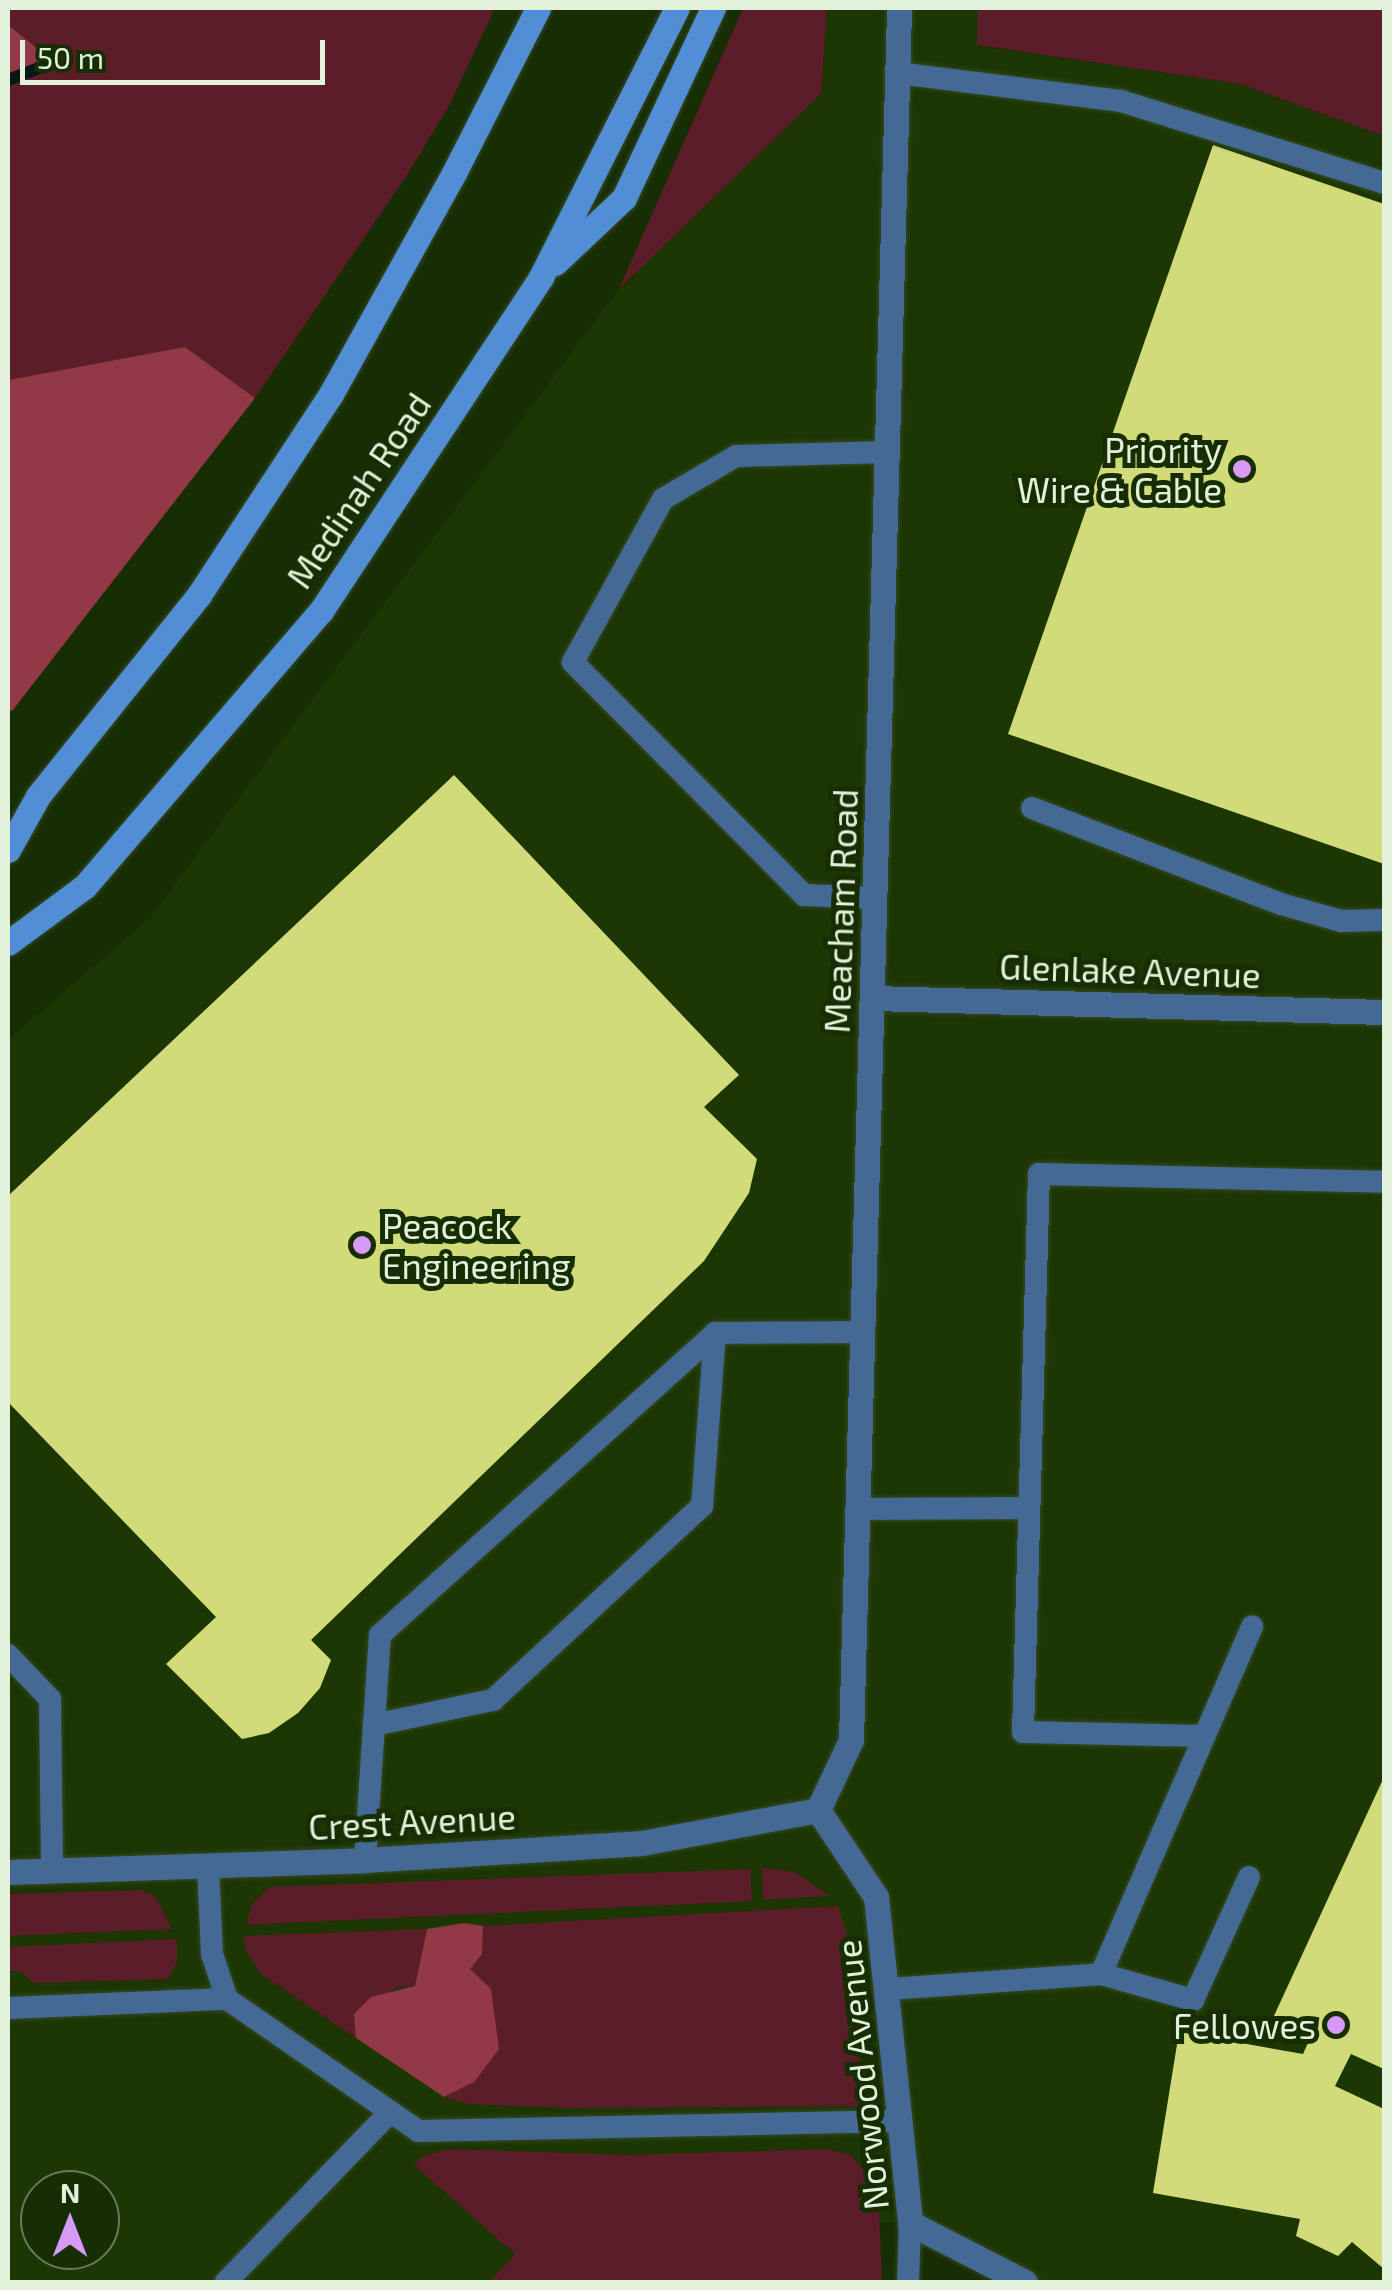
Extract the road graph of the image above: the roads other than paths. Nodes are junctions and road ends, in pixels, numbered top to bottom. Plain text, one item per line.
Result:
1 (538, 8) edge
2 (678, 8) edge
3 (713, 8) edge
4 (899, 8) edge
5 (897, 73) junction
6 (1384, 183) edge
7 (540, 277) junction
8 (888, 452) junction
9 (1032, 808) dead end
10 (8, 850) edge
11 (876, 898) junction
12 (1384, 920) edge
13 (8, 943) edge
14 (873, 998) junction
15 (1384, 1012) edge
16 (1384, 1182) edge
17 (863, 1332) junction
18 (714, 1333) junction
19 (1028, 1508) junction
20 (858, 1509) junction
21 (1252, 1626) dead end
22 (8, 1655) edge
23 (374, 1725) junction
24 (1204, 1736) junction
25 (818, 1810) junction
26 (365, 1860) junction
27 (208, 1866) junction
28 (52, 1870) junction
29 (8, 1872) edge
30 (1249, 1877) dead end
31 (1101, 1974) junction
32 (889, 1989) junction
33 (228, 1999) junction
34 (8, 2008) edge
35 (390, 2112) junction
36 (901, 2120) junction
37 (910, 2222) junction
38 (226, 2282) edge
39 (908, 2282) edge
40 (1025, 2282) edge

1 - 10 main road
2 - 7 main road, Medinah Road
3 - 7 main road
4 - 5 street, Meacham Road
5 - 6 lane
5 - 8 street, Meacham Road
7 - 13 main road, Medinah Road
8 - 11 street, Meacham Road
8 - 11 lane
9 - 12 lane
11 - 14 street, Meacham Road
14 - 15 street, Glenlake Avenue
14 - 17 street, Meacham Road
16 - 19 lane
17 - 18 lane
17 - 20 street, Meacham Road
18 - 23 lane
18 - 23 lane
19 - 20 lane
19 - 24 lane
20 - 25 street, Meacham Road
21 - 24 lane
22 - 28 lane
23 - 26 lane
24 - 31 lane
25 - 26 street, Crest Avenue
25 - 32 street, Norwood Avenue
26 - 27 street, Crest Avenue
27 - 28 street, Crest Avenue
27 - 33 lane
28 - 29 street, Crest Avenue
30 - 31 lane
31 - 32 lane
32 - 36 street, Norwood Avenue
33 - 34 lane
33 - 35 lane
35 - 36 lane
35 - 38 lane
36 - 37 street, Norwood Avenue
37 - 39 lane
37 - 40 street, Norwood Avenue

